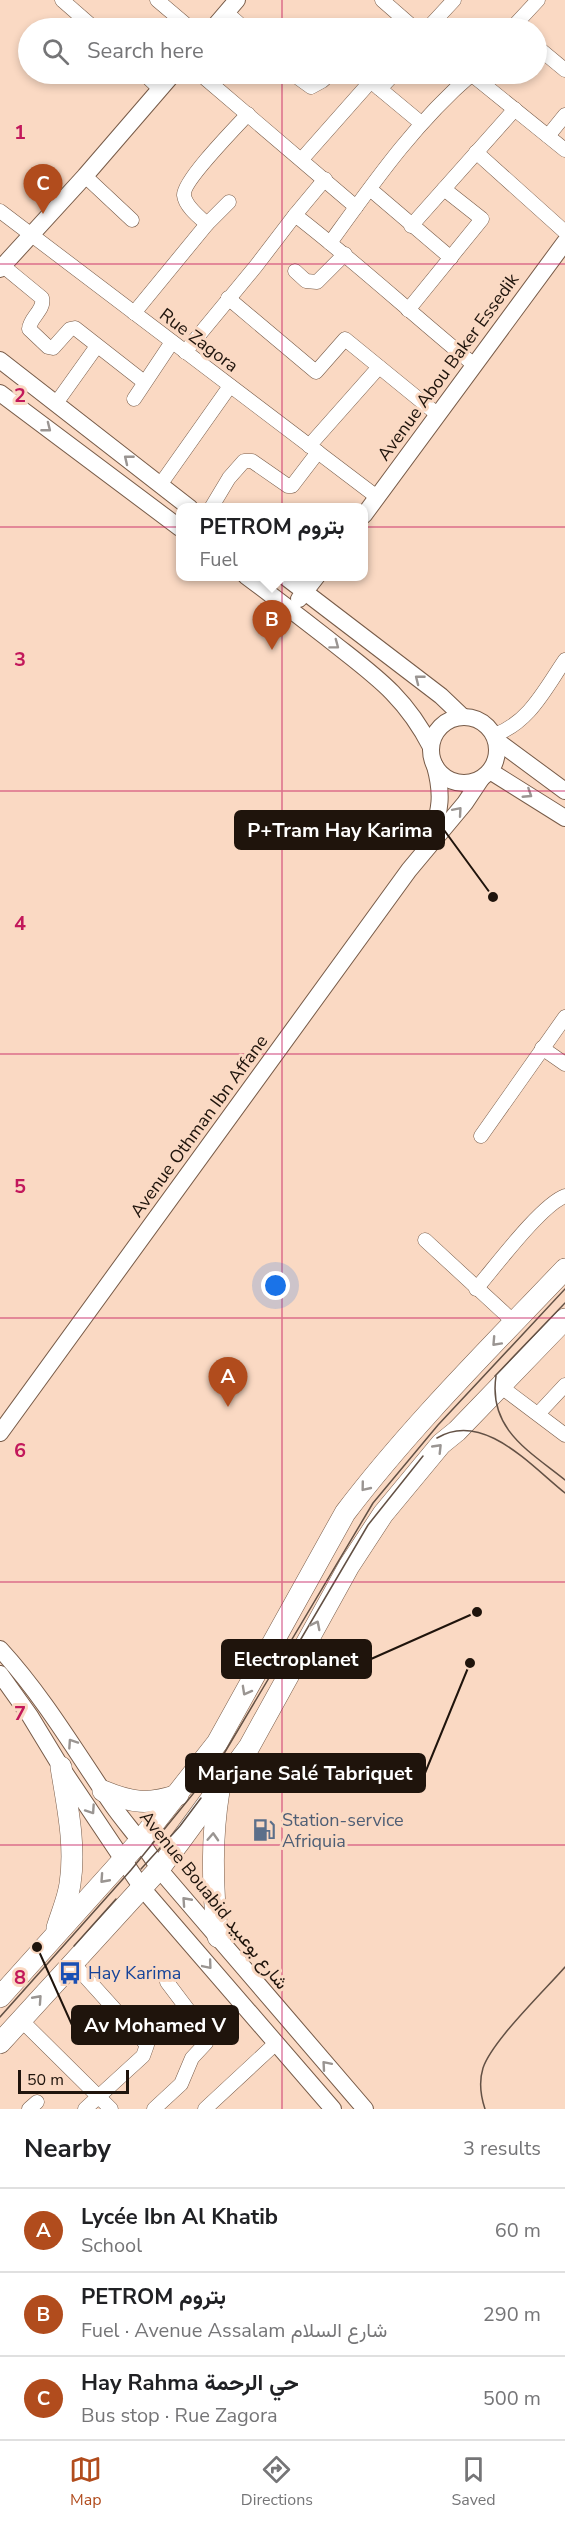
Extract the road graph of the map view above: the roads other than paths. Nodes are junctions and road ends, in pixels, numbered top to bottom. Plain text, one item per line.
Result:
1 (62, 0) edge
2 (157, 0) edge
3 (382, 0) edge
4 (454, 0) edge
5 (530, 3) edge
6 (232, 6) edge
7 (83, 18) edge
8 (178, 18) edge
9 (222, 18) edge
10 (403, 18) edge
11 (437, 18) edge
12 (520, 18) edge
13 (547, 55) edge
14 (565, 70) edge
15 (155, 84) edge
16 (164, 84) edge
17 (212, 84) edge
18 (368, 84) edge
19 (375, 84) edge
20 (459, 84) edge
21 (484, 84) edge
22 (160, 89) junction
23 (515, 109) junction
24 (248, 114) junction
25 (565, 115) edge
26 (421, 123) junction
27 (548, 136) junction
28 (565, 150) edge
29 (476, 152) junction
30 (303, 159) junction
31 (85, 176) junction
32 (325, 179) junction
33 (370, 189) junction
34 (444, 189) junction
35 (229, 202) dead end
36 (356, 207) junction
37 (0, 211) edge
38 (294, 215) junction
39 (132, 220) dead end
40 (207, 224) junction
41 (411, 226) junction
42 (565, 232) edge
43 (31, 235) junction
44 (565, 242) edge
45 (330, 243) junction
46 (345, 254) junction
47 (451, 258) junction
48 (1, 268) edge
49 (294, 271) dead end
50 (228, 298) junction
51 (408, 310) junction
52 (134, 313) junction
53 (172, 342) junction
54 (97, 346) junction
55 (185, 352) junction
56 (0, 360) edge
57 (473, 364) junction
58 (379, 367) junction
59 (144, 382) junction
60 (230, 386) junction
61 (0, 393) edge
62 (134, 399) dead end
63 (57, 402) junction
64 (437, 414) junction
65 (313, 449) junction
66 (160, 485) junction
67 (377, 497) junction
68 (185, 503) edge
69 (213, 503) edge
70 (368, 509) edge
71 (176, 525) edge
72 (253, 581) edge
73 (291, 581) edge
74 (313, 581) edge
75 (305, 592) junction
76 (290, 608) junction
77 (565, 660) edge
78 (463, 717) junction
79 (495, 737) junction
80 (431, 747) junction
81 (435, 766) junction
82 (486, 775) junction
83 (565, 791) edge
84 (565, 818) edge
85 (431, 841) junction
86 (565, 1017) edge
87 (542, 1048) junction
88 (565, 1064) edge
89 (481, 1136) dead end
90 (565, 1196) edge
91 (425, 1240) dead end
92 (565, 1269) edge
93 (476, 1289) junction
94 (565, 1318) edge
95 (514, 1322) junction
96 (565, 1385) edge
97 (500, 1386) junction
98 (538, 1414) junction
99 (0, 1433) edge
100 (565, 1435) edge
101 (0, 1649) edge
102 (0, 1674) edge
103 (61, 1767) junction
104 (220, 1786) junction
105 (103, 1791) junction
106 (178, 1795) junction
107 (140, 1841) junction
108 (123, 1858) junction
109 (159, 1869) junction
110 (142, 1888) junction
111 (54, 1937) junction
112 (218, 1937) junction
113 (72, 1962) junction
114 (167, 1982) dead end
115 (0, 1997) edge
116 (20, 2019) junction
117 (0, 2043) edge
118 (276, 2044) junction
119 (99, 2097) junction
120 (223, 2104) edge
121 (86, 2109) edge
122 (111, 2109) edge
123 (154, 2109) edge
124 (205, 2109) edge
125 (333, 2109) edge
126 (365, 2109) edge

1 - 7 street
2 - 8 street
3 - 10 street
4 - 11 street
5 - 12 street
6 - 9 street
13 - 14 street
15 - 22 street
16 - 22 street
17 - 24 street
18 - 30 street
19 - 26 street
20 - 26 street
21 - 23 street
22 - 31 street
23 - 27 street
23 - 29 street
24 - 30 street
24 - 40 street
25 - 27 street
26 - 33 street
27 - 28 street
29 - 34 street
29 - 42 street
30 - 32 street
31 - 39 street
31 - 43 street
32 - 36 street
32 - 38 street
33 - 36 street
33 - 41 street
34 - 41 street
34 - 47 street
35 - 40 street
36 - 45 street
37 - 43 street, Rue Zagora
38 - 45 street
38 - 50 street
40 - 52 street
41 - 47 street
43 - 48 street
43 - 52 street, Rue Zagora
44 - 57 street, Avenue Abou Baker Essedik
45 - 46 street
46 - 49 street
46 - 51 street
47 - 51 street
48 - 54 street
50 - 55 street
50 - 58 street
51 - 57 street
52 - 53 street, Rue Zagora
53 - 55 street, Rue Zagora
53 - 59 street
54 - 59 street
54 - 63 street
55 - 60 street, Rue Zagora
56 - 63 street
57 - 64 street, Avenue Abou Baker Essedik
58 - 64 street
58 - 65 street
59 - 62 street
60 - 65 street, Rue Zagora
60 - 66 street
61 -> 71 street
66 -> 63 street
64 - 67 street, Avenue Abou Baker Essedik
65 - 67 street, Rue Zagora
65 - 69 street
66 - 68 street
67 - 70 street, Avenue Abou Baker Essedik
72 - 76 street
73 - 75 street
74 - 75 street
75 - 76 street
78 -> 75 street
76 -> 80 street
77 - 79 street
78 - 79 street
78 - 80 street
79 - 82 street
79 - 83 street
80 - 81 street
81 - 82 street
81 - 85 street, Avenue Othman Ibn Affane
82 -> 84 street
85 -> 82 street, Avenue Othman Ibn Affane
85 - 99 street, Avenue Othman Ibn Affane
86 - 87 street
87 - 88 street
87 - 89 street
90 - 93 street
91 - 93 street
92 - 95 main road
93 - 95 street
94 - 97 main road
95 -> 106 main road
96 - 98 street
97 - 98 street
104 -> 97 main road
98 - 100 street
105 -> 101 street, Avenue Bouabid شارع بوعبيد
102 - 103 street
103 -> 108 street
103 - 111 main road
104 - 109 main road
112 -> 104 main road
105 - 106 main road
105 - 107 street, Avenue Bouabid شارع بوعبيد
106 - 107 main road
107 - 108 main road
107 - 109 street, Avenue Bouabid شارع بوعبيد
108 - 110 street
108 -> 111 main road
109 - 110 main road
112 -> 109 street, Avenue Bouabid شارع بوعبيد
110 - 113 main road
110 -> 118 street
111 - 115 main road
126 -> 112 street, Avenue Bouabid شارع بوعبيد
116 -> 113 main road
113 - 119 street
114 - 123 street
116 - 117 main road
116 - 119 street
118 - 120 street
118 - 125 street
119 - 121 street
119 - 122 street
120 - 124 street

